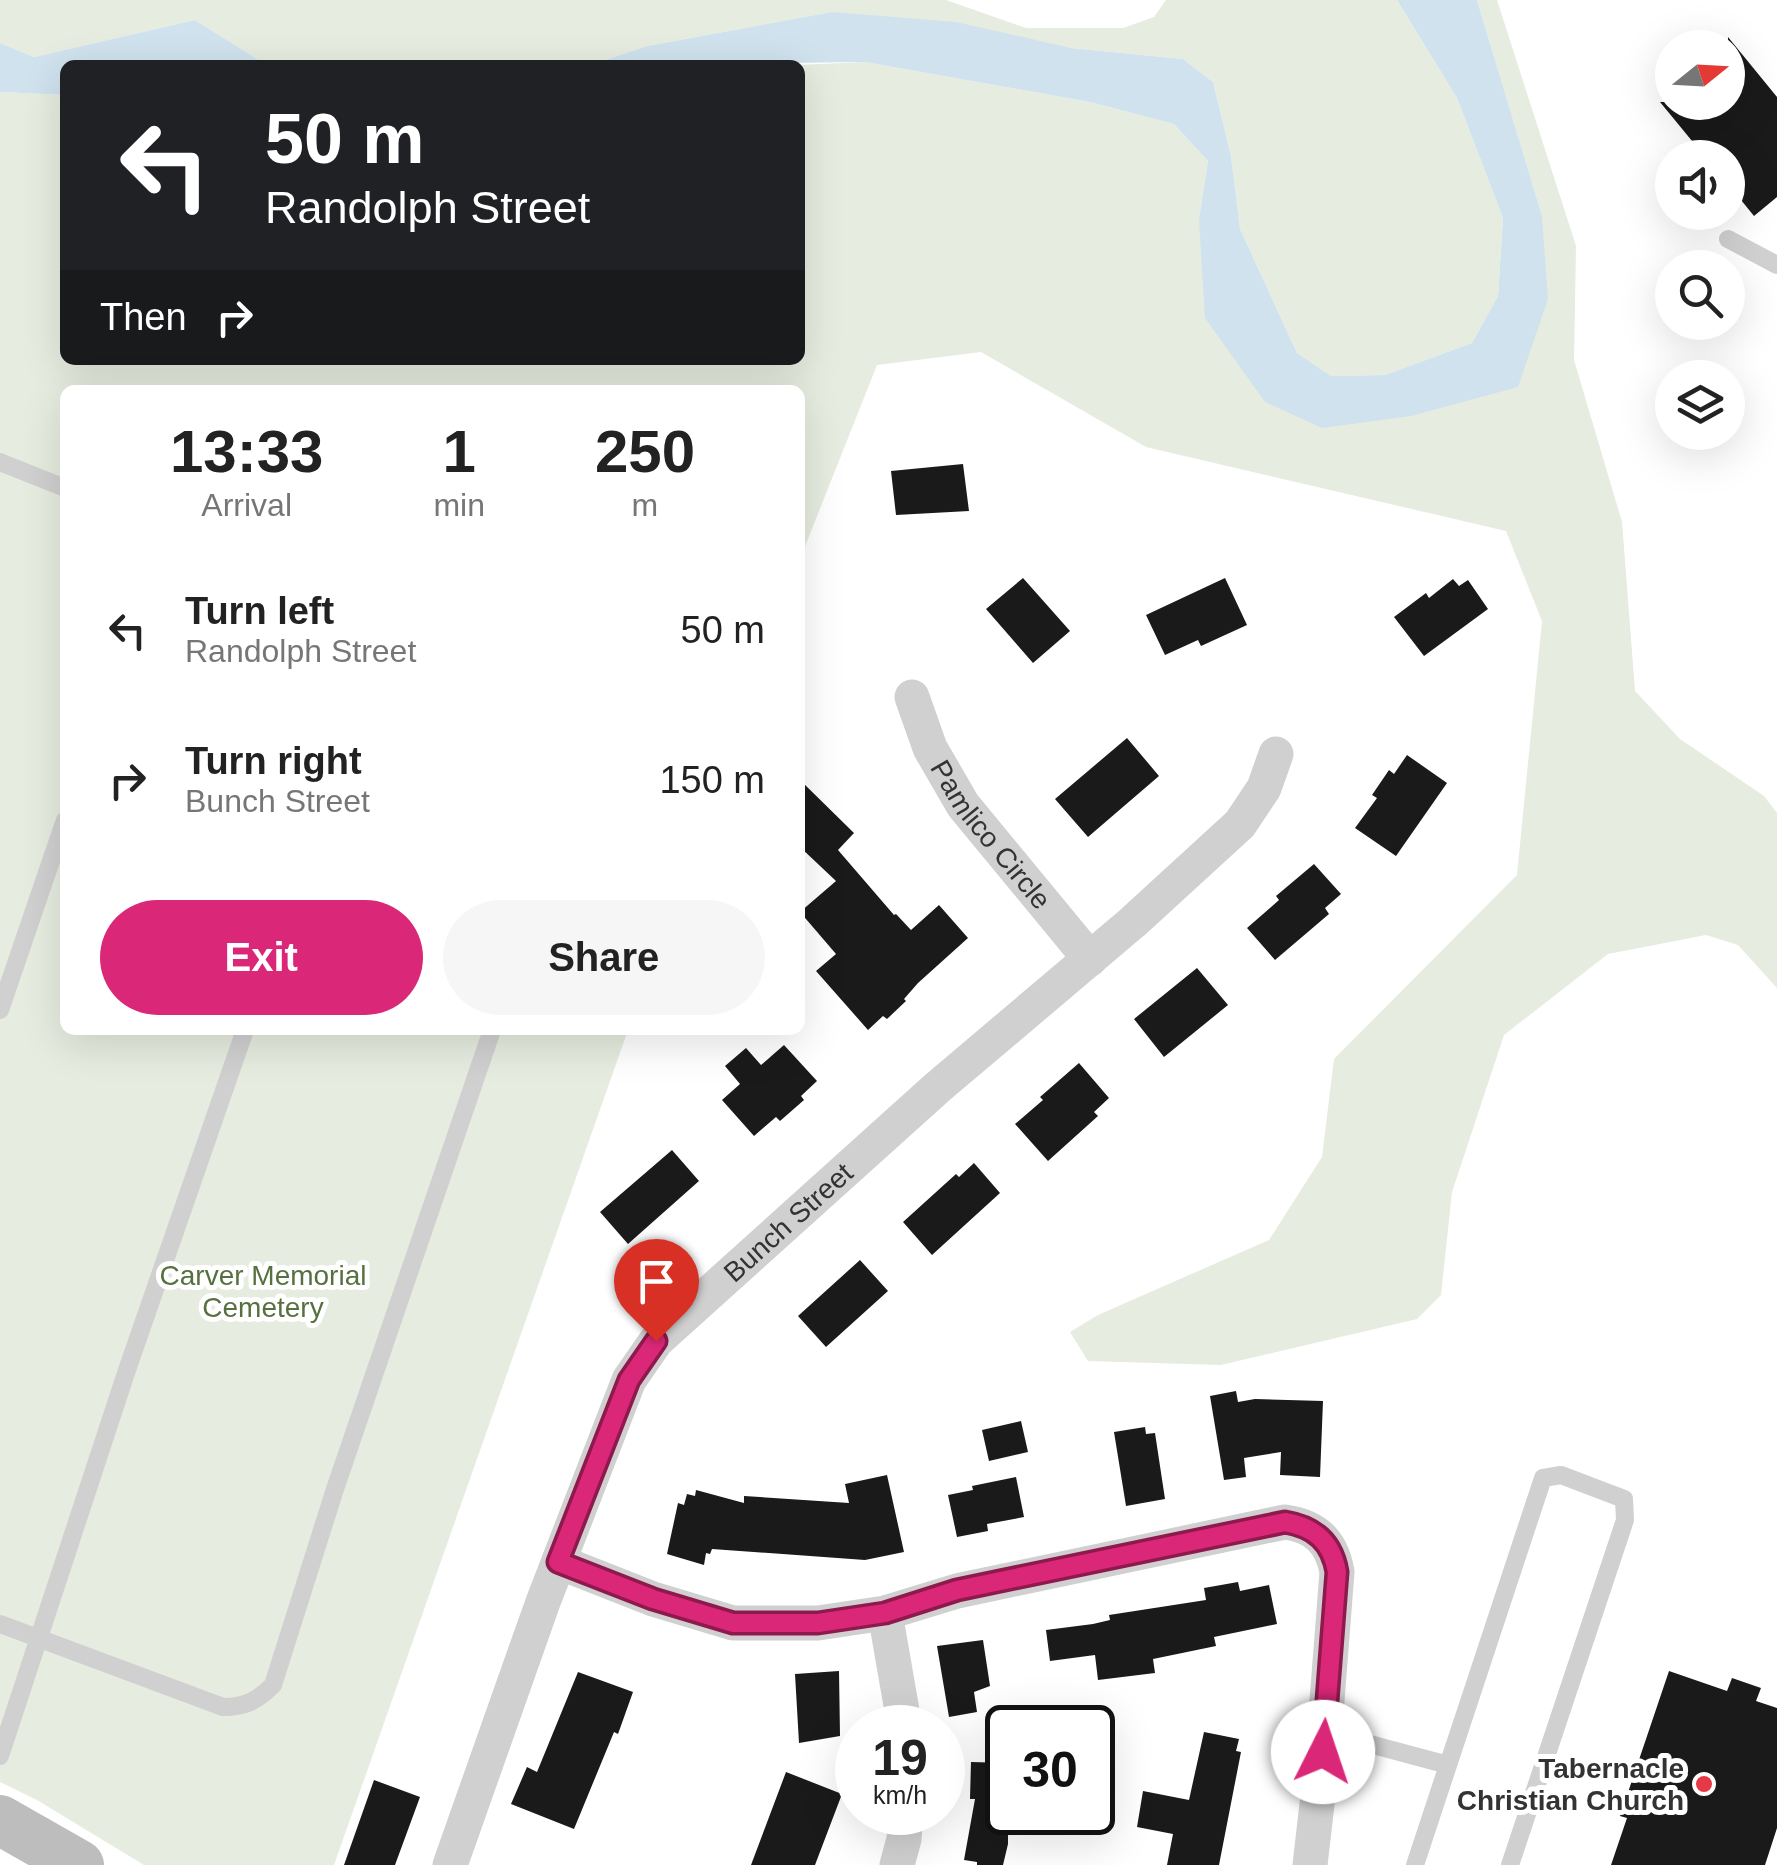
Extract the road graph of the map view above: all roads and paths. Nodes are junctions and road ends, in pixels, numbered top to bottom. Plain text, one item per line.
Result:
1 (1728, 239) dead end
2 (1777, 265) edge
3 (0, 462) edge
4 (60, 486) edge
5 (912, 697) dead end
6 (1276, 754) dead end
7 (60, 835) edge
8 (1090, 959) junction
9 (0, 1010) edge
10 (243, 1035) edge
11 (490, 1035) edge
12 (558, 1562) junction
13 (885, 1613) junction
14 (0, 1624) edge
15 (37, 1637) junction
16 (901, 1705) edge
17 (1325, 1732) junction
18 (0, 1756) edge
19 (1448, 1765) junction
20 (0, 1820) edge
21 (904, 1835) edge
22 (79, 1865) edge
23 (450, 1865) edge
24 (896, 1865) edge
25 (1310, 1865) edge
26 (1414, 1865) edge
27 (1510, 1865) edge

1 - 2 lane
3 - 4 lane
5 - 8 street, Pamlico Circle
6 - 8 street, Bunch Street
7 - 9 lane
8 - 12 street, Bunch Street
10 - 15 lane
11 - 15 lane
12 - 13 street
12 - 23 street, Bunch Street
13 - 16 street
13 - 17 street
14 - 15 lane
15 - 18 lane
17 - 19 lane
17 - 25 street
19 - 26 lane
19 - 27 lane
20 - 22 main road
21 - 24 street

